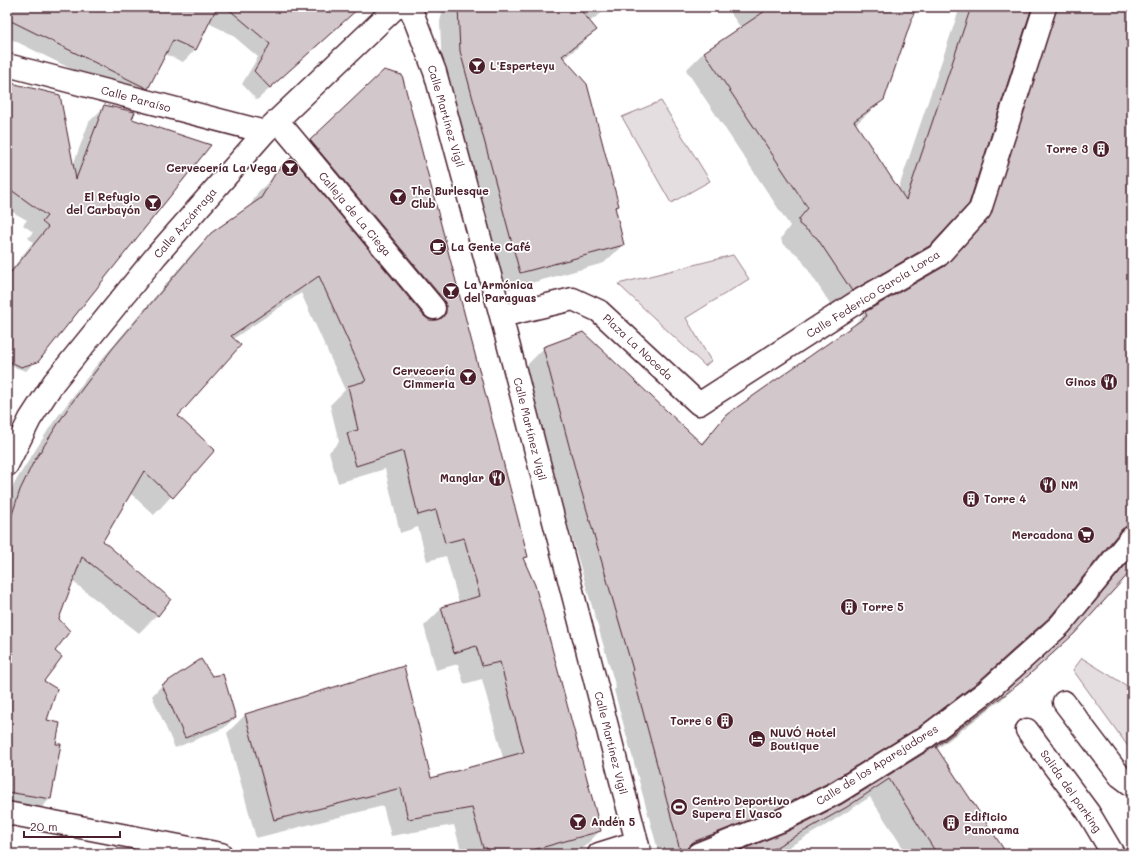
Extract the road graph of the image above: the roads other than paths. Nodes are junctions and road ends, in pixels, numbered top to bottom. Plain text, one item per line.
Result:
1 (396, 7) edge
2 (410, 7) edge
3 (1045, 7) edge
4 (7, 65) edge
5 (271, 126) junction
6 (434, 308) dead end
7 (501, 316) junction
8 (699, 404) joint
9 (7, 465) edge
10 (1132, 537) edge
11 (1064, 702) dead end
12 (1027, 730) dead end
13 (1132, 785) edge
14 (7, 813) edge
15 (638, 848) edge
16 (221, 854) edge
17 (599, 854) edge
18 (698, 854) edge
19 (1113, 854) edge

1 - 5 street, Calle Azcárraga
2 - 7 street, Calle Martínez Vigil
3 - 8 street, Calle Federico García Lorca
4 - 5 street, Calle Paraíso
5 - 6 street, Calleja de La Ciega
5 - 9 street, Calle Azcárraga
7 - 8 street, Plaza La Noceda
7 - 15 street, Calle Martínez Vigil
10 - 18 street, Calle de los Aparejadores
11 - 13 street
12 - 19 street, Salida del parking
14 - 16 street
15 - 17 street

